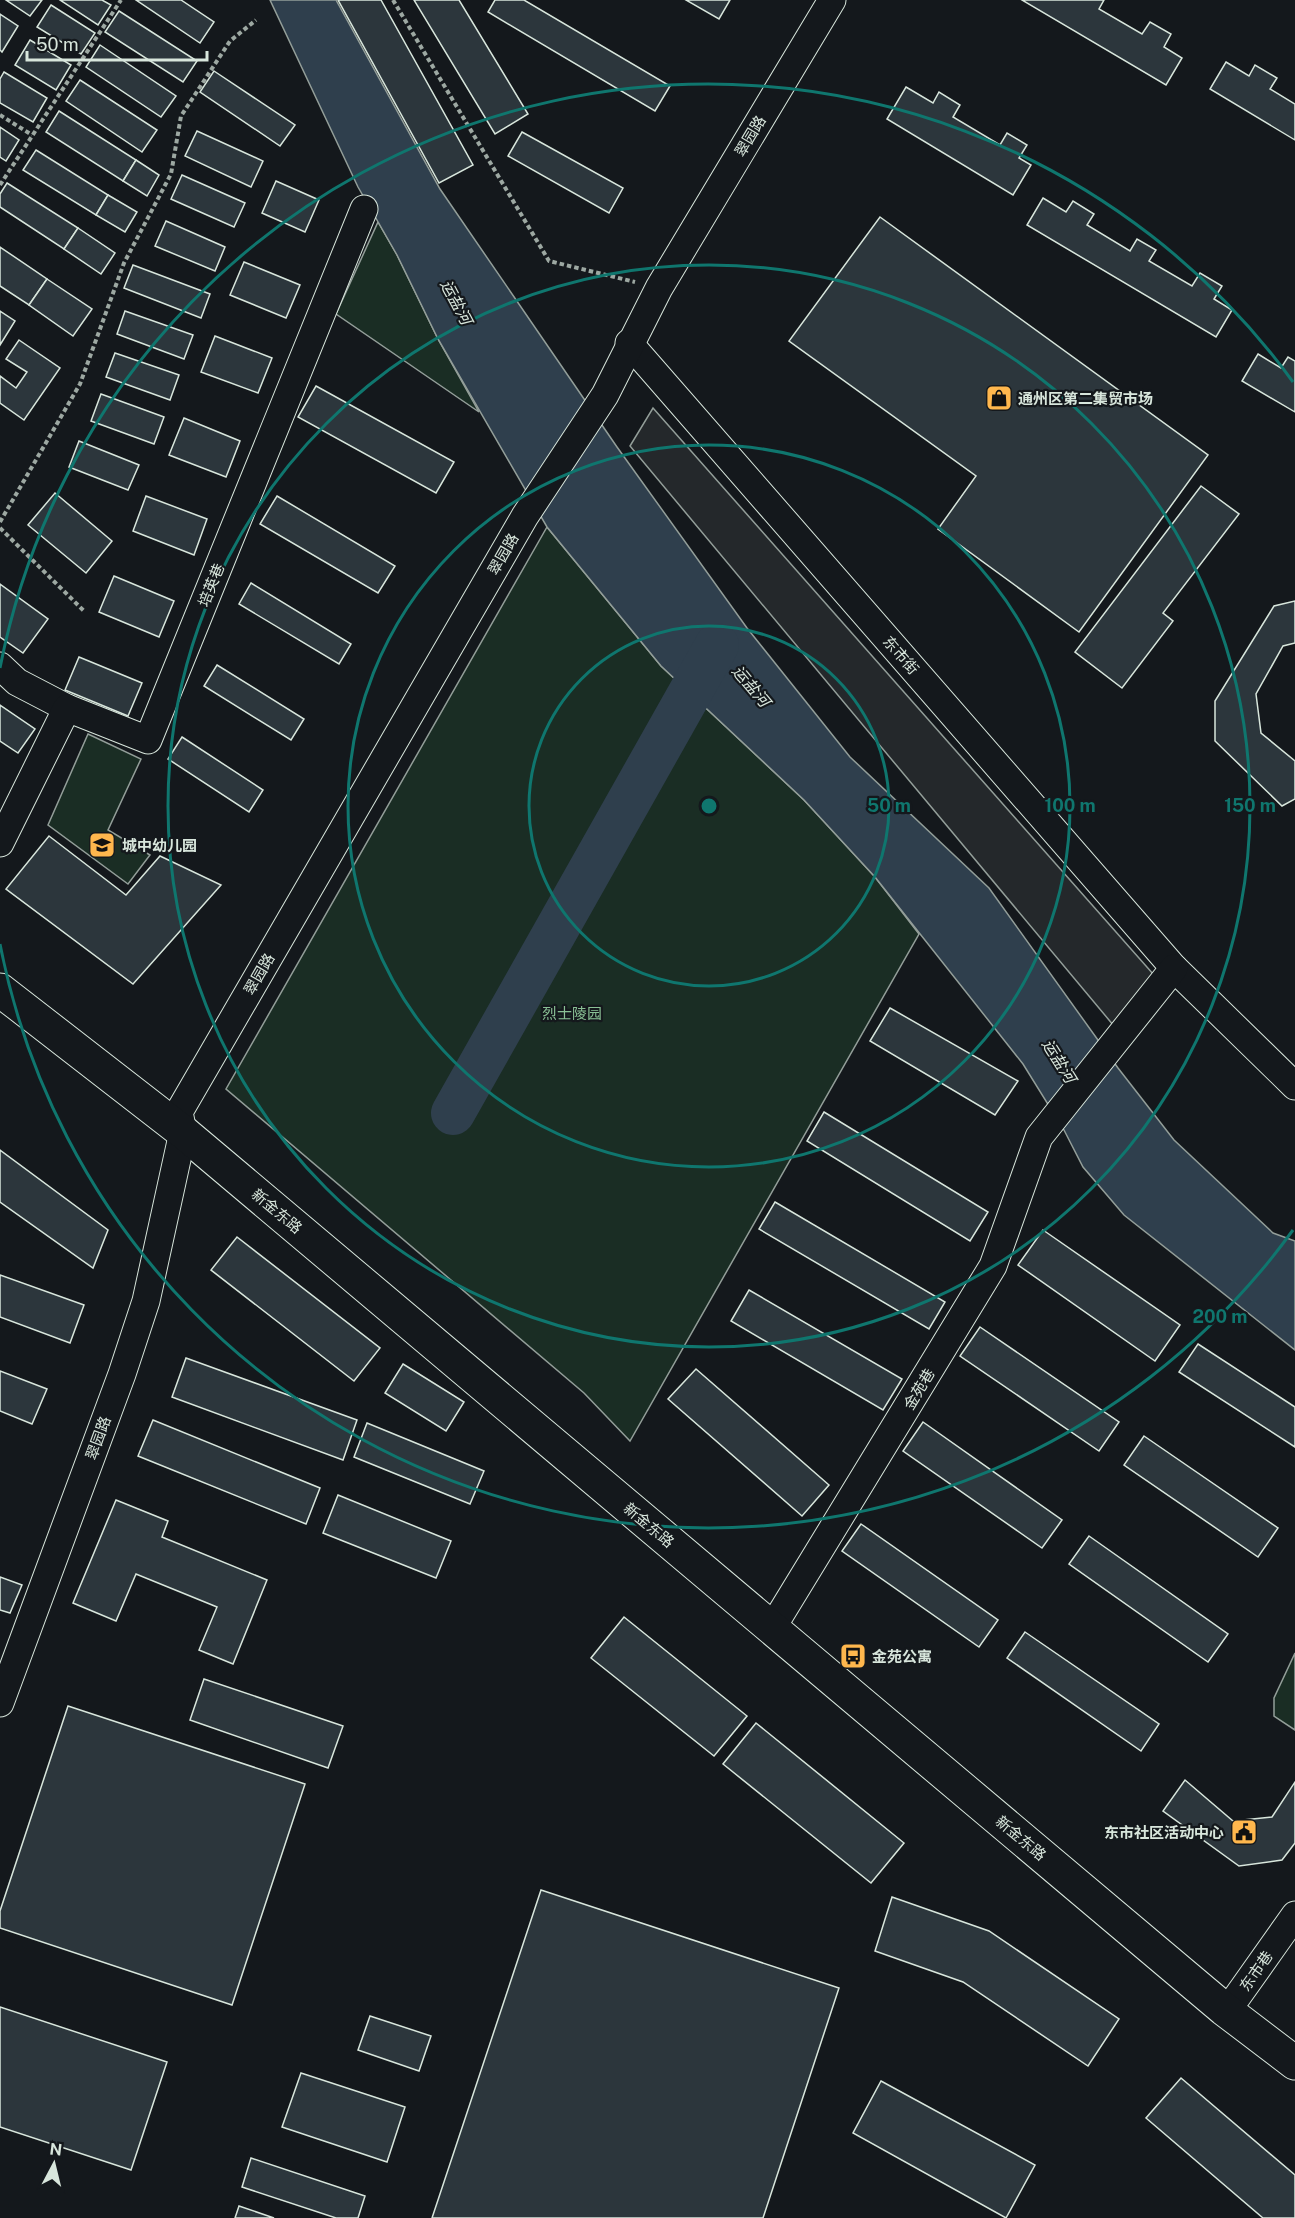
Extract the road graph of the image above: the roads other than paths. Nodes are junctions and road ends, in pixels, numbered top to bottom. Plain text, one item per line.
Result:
1 (832, 0) edge
2 (364, 209) dead end
3 (629, 343) junction
4 (0, 666) edge
5 (67, 708) junction
6 (0, 843) edge
7 (0, 968) edge
8 (1174, 968) junction
9 (0, 990) edge
10 (1295, 1086) edge
11 (181, 1122) junction
12 (777, 1620) junction
13 (0, 1703) edge
14 (1295, 1915) edge
15 (1237, 1997) junction
16 (1295, 2036) edge
17 (1295, 2062) edge

1 - 3 street, 翠园路
2 - 5 street, 培英巷
3 - 8 street, 东市街
3 - 11 street, 翠园路
4 - 5 street
5 - 6 street
7 - 11 main road, 新金东路
8 - 10 street, 东市街
8 - 12 street, 金苑巷
9 - 11 main road, 新金东路
11 - 12 main road, 新金东路
11 - 13 street, 翠园路
12 - 15 main road, 新金东路
12 - 17 main road, 新金东路
14 - 15 street, 东市巷
15 - 16 main road, 新金东路

